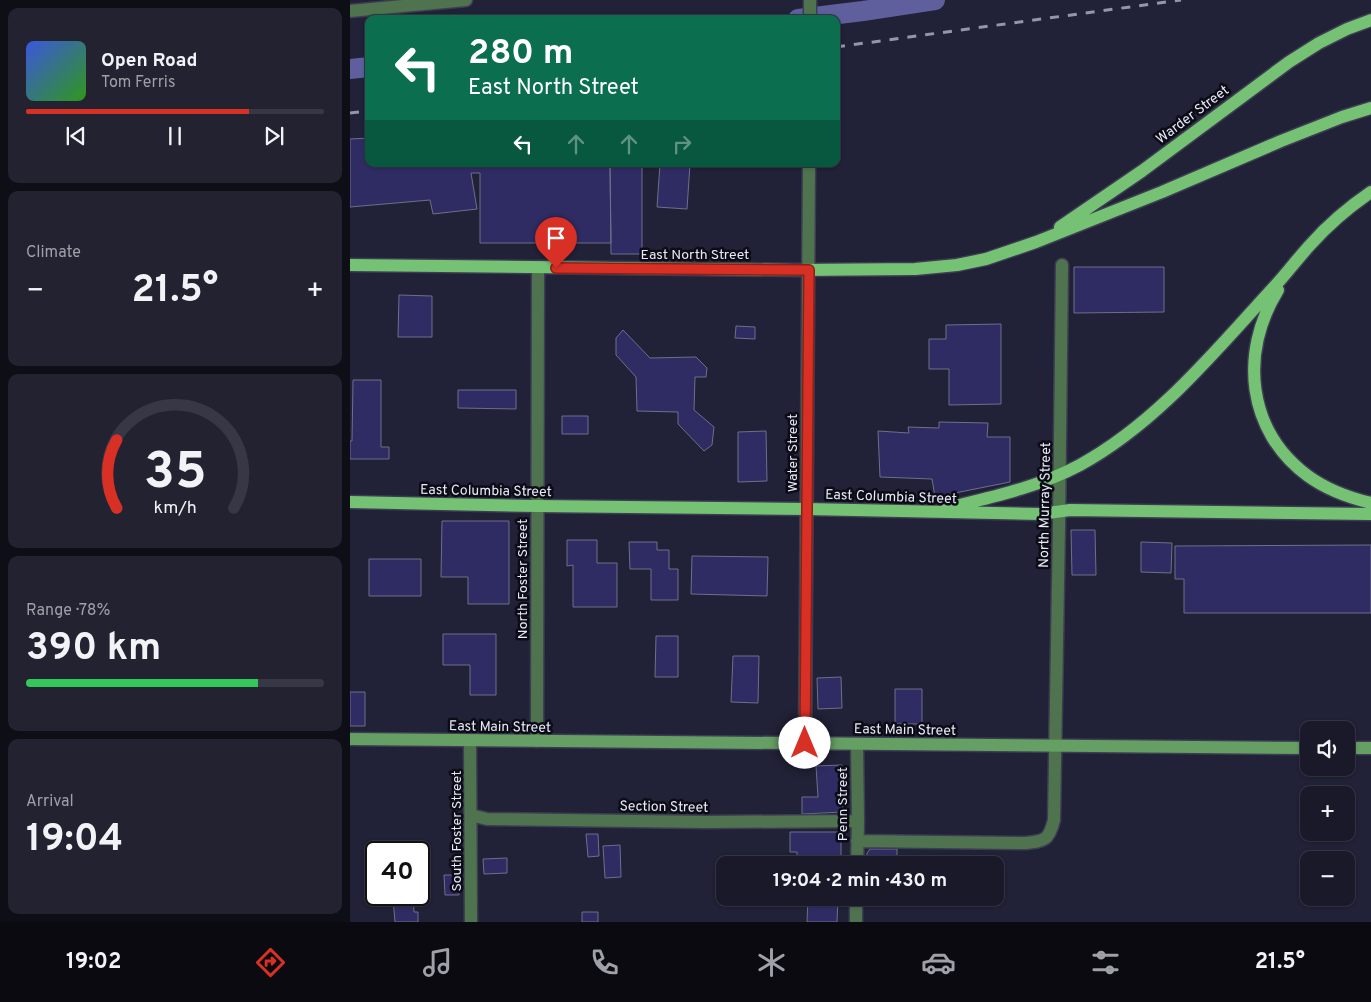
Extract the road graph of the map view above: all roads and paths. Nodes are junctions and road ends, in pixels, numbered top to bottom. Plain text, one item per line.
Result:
1 (466, 0) edge
2 (810, 0) edge
3 (350, 10) edge
4 (810, 15) edge
5 (1371, 20) edge
6 (1371, 108) edge
7 (809, 167) edge
8 (1371, 192) edge
9 (1036, 242) junction
10 (350, 265) edge
11 (1062, 266) dead end
12 (538, 268) junction
13 (809, 270) junction
14 (1290, 270) junction
15 (1060, 474) junction
16 (350, 502) edge
17 (1371, 503) edge
18 (537, 506) junction
19 (807, 509) junction
20 (1060, 511) junction
21 (927, 512) junction
22 (1371, 514) edge
23 (350, 740) edge
24 (470, 741) junction
25 (537, 741) junction
26 (805, 743) junction
27 (857, 744) junction
28 (1055, 746) junction
29 (1300, 748) edge
30 (1355, 748) edge
31 (1371, 748) edge
32 (471, 815) junction
33 (858, 821) junction
34 (861, 841) junction
35 (858, 856) edge
36 (856, 906) edge
37 (472, 922) edge
38 (856, 922) edge

1 - 3 street
2 - 4 street
5 - 9 main road, Warder Street
6 - 9 main road
7 - 13 street, Water Street
8 - 14 main road
9 - 13 main road, East North Street
10 - 12 main road, East North Street
11 - 15 street, North Murray Street
12 - 13 main road, East North Street
12 - 18 street, North Foster Street
13 - 19 street, Water Street
14 - 15 main road
14 - 17 main road
15 - 20 street, North Murray Street
15 - 21 main road
16 - 18 main road, East Columbia Street
18 - 19 main road, East Columbia Street
18 - 25 street, North Foster Street
19 - 21 main road, East Columbia Street
19 - 26 street, Water Street
20 - 21 main road, East Columbia Street
20 - 22 main road, East Columbia Street
20 - 28 street, North Murray Street
23 - 24 main road, East Main Street
24 - 25 main road, East Main Street
24 - 32 street, South Foster Street
25 - 26 main road, East Main Street
26 - 27 main road, East Main Street
27 - 28 main road, East Main Street
27 - 33 street, Penn Street
28 - 29 main road, East Main Street
28 - 34 street, North Murray Street
30 - 31 main road
32 - 33 street, Section Street
32 - 37 street, South Foster Street
33 - 34 street, Penn Street
34 - 35 street, Penn Street
36 - 38 street

